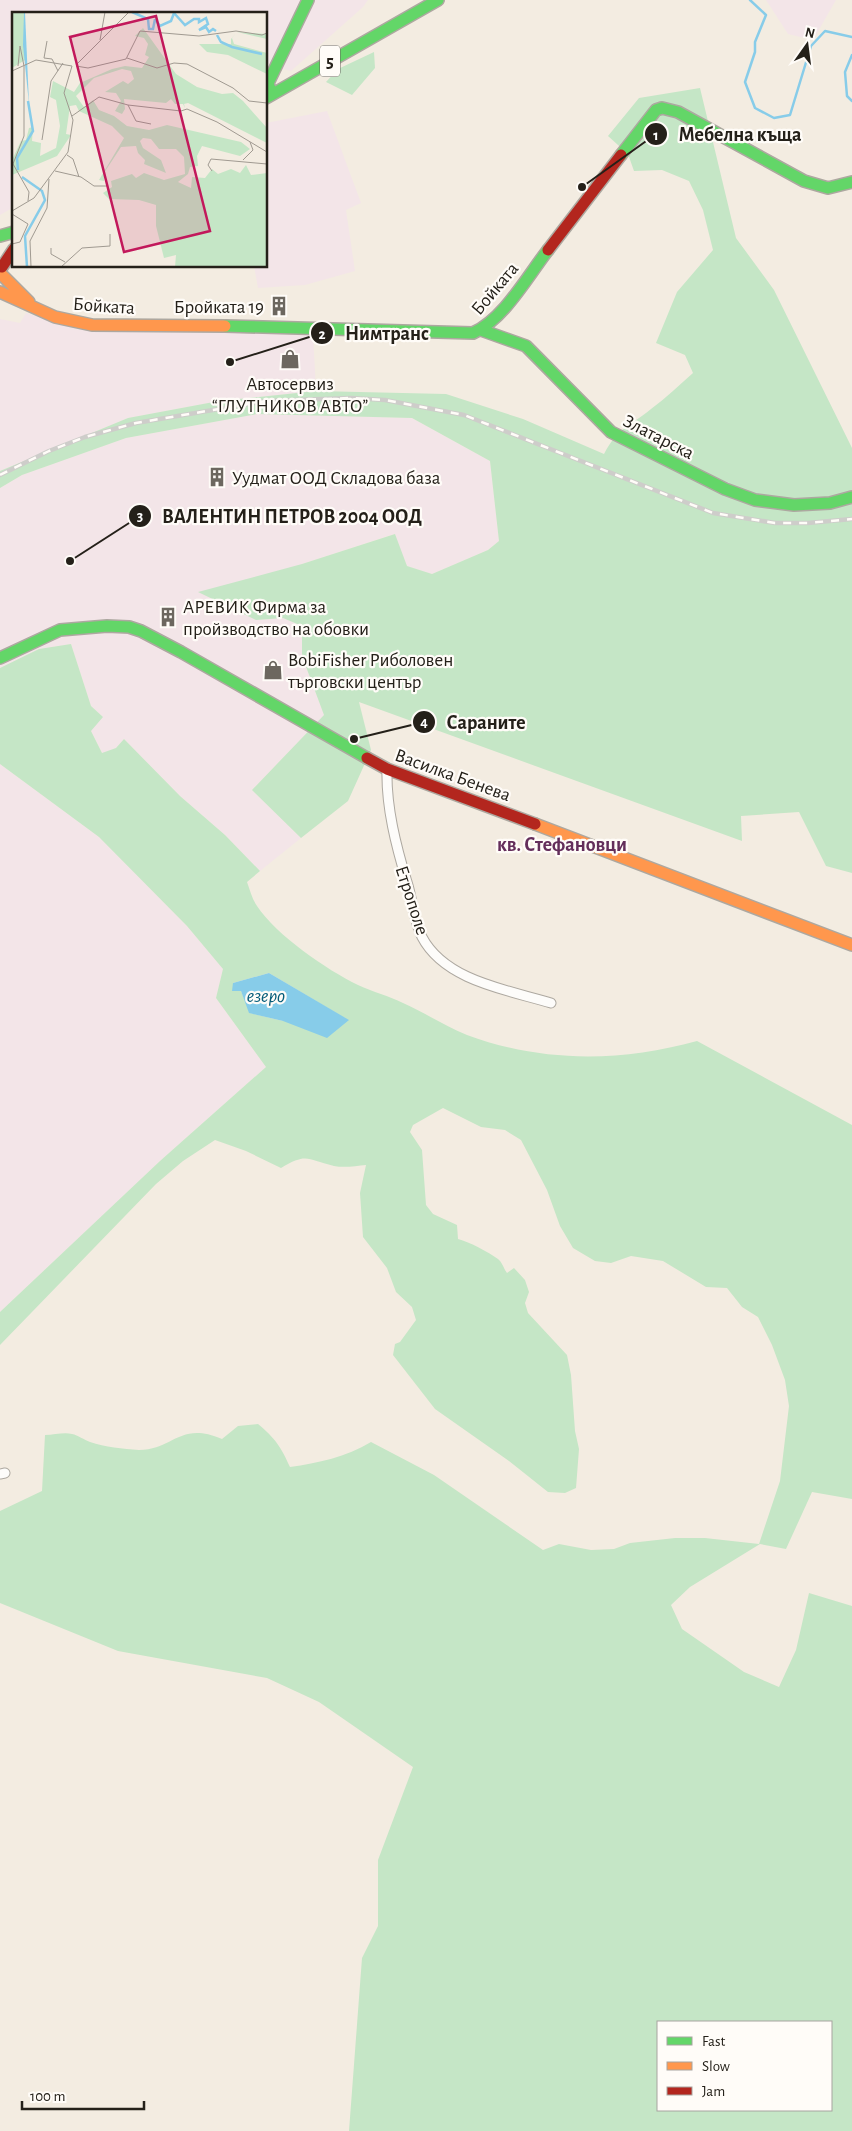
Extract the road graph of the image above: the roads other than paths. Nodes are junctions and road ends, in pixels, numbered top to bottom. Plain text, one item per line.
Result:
1 (308, 0) edge
2 (438, 0) edge
3 (270, 96) edge
4 (852, 182) edge
5 (12, 252) edge
6 (1, 270) edge
7 (0, 292) edge
8 (36, 310) junction
9 (481, 330) junction
10 (852, 497) edge
11 (0, 658) edge
12 (387, 770) junction
13 (852, 945) edge
14 (552, 1003) dead end

1 - 3 street
2 - 3 street, 5
4 - 9 street, Бойката
5 - 6 street
6 - 8 street, Бойката
7 - 8 street, Бойката
8 - 9 street, Бойката
9 - 10 street, Златарска
11 - 12 street, Василка Бенева
12 - 13 street, Василка Бенева
12 - 14 street, Етрополе

